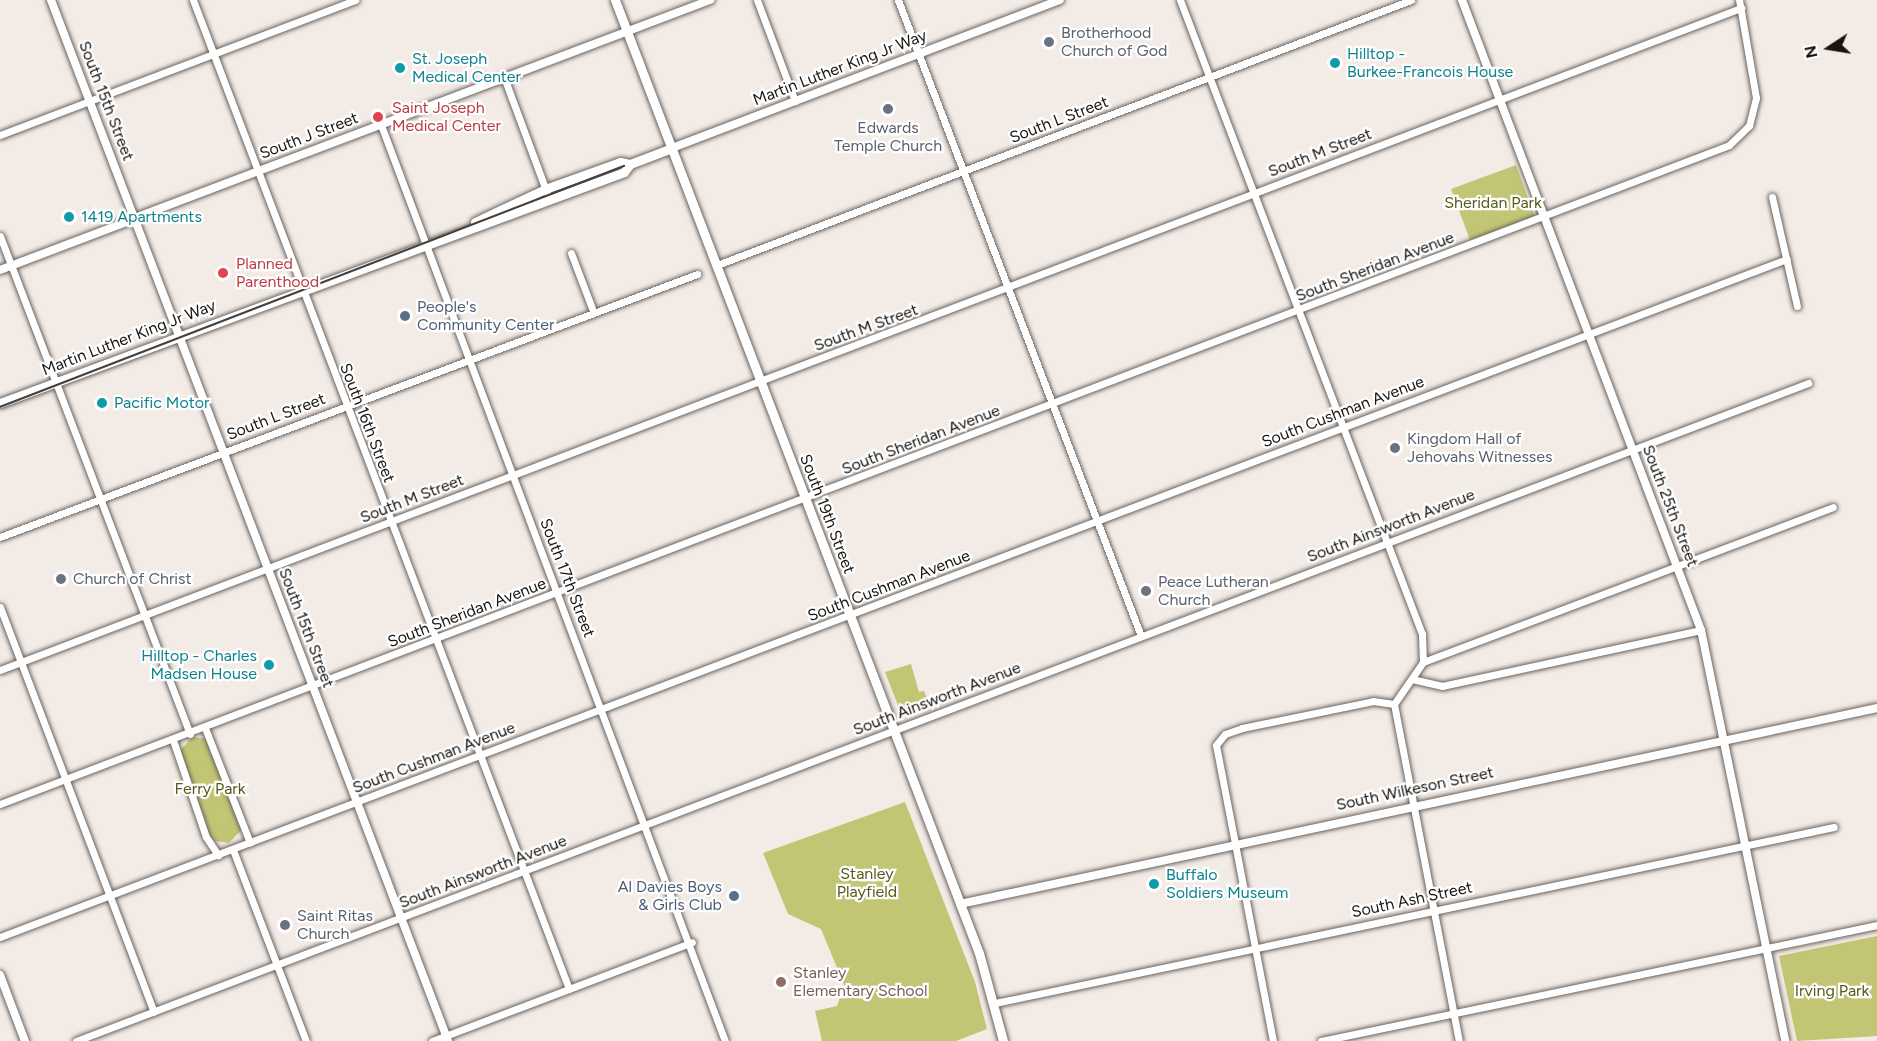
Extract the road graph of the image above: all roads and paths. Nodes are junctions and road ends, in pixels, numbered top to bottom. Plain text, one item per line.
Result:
1 (51, 0) edge
2 (193, 0) edge
3 (355, 0) edge
4 (615, 0) edge
5 (710, 0) edge
6 (757, 0) edge
7 (898, 0) edge
8 (1060, 0) edge
9 (1180, 0) edge
10 (1411, 0) edge
11 (1462, 0) edge
12 (335, 4) edge
13 (1740, 4) edge
14 (628, 31) junction
15 (213, 54) junction
16 (919, 54) junction
17 (516, 74) junction
18 (1209, 76) junction
19 (505, 80) junction
20 (489, 84) junction
21 (1500, 100) junction
22 (90, 101) junction
23 (795, 101) junction
24 (381, 125) junction
25 (0, 135) edge
26 (672, 148) junction
27 (630, 164) junction
28 (963, 171) junction
29 (258, 172) junction
30 (545, 189) junction
31 (1254, 193) junction
32 (1772, 197) dead end
33 (549, 200) junction
34 (1545, 216) junction
35 (136, 218) junction
36 (470, 225) junction
37 (0, 236) edge
38 (425, 242) junction
39 (571, 253) dead end
40 (1787, 259) junction
41 (11, 265) junction
42 (717, 265) junction
43 (0, 270) edge
44 (697, 274) dead end
45 (302, 289) junction
46 (1007, 290) junction
47 (1797, 306) dead end
48 (1298, 310) junction
49 (592, 311) junction
50 (1589, 333) junction
51 (178, 336) junction
52 (470, 358) junction
53 (56, 382) junction
54 (760, 382) junction
55 (1808, 383) dead end
56 (0, 403) edge
57 (1052, 404) junction
58 (346, 405) junction
59 (1342, 427) junction
60 (1633, 449) junction
61 (223, 452) junction
62 (514, 475) junction
63 (805, 498) junction
64 (100, 499) junction
65 (1833, 507) dead end
66 (390, 522) junction
67 (1097, 522) junction
68 (0, 537) edge
69 (1386, 542) junction
70 (1678, 567) junction
71 (268, 568) junction
72 (558, 592) junction
73 (0, 607) edge
74 (849, 615) junction
75 (144, 616) junction
76 (1701, 630) junction
77 (1141, 636) junction
78 (435, 639) junction
79 (21, 662) junction
80 (1423, 662) junction
81 (0, 670) edge
82 (1412, 679) junction
83 (313, 687) junction
84 (1394, 704) junction
85 (1877, 708) edge
86 (603, 709) junction
87 (205, 728) junction
88 (894, 730) junction
89 (190, 734) junction
90 (173, 740) junction
91 (1725, 740) junction
92 (480, 755) junction
93 (65, 779) junction
94 (357, 802) junction
95 (0, 804) edge
96 (1412, 805) junction
97 (647, 824) junction
98 (1834, 827) dead end
99 (1233, 842) junction
100 (249, 843) junction
101 (1745, 846) junction
102 (233, 850) junction
103 (218, 855) junction
104 (524, 871) junction
105 (110, 896) junction
106 (960, 904) junction
107 (1433, 909) junction
108 (401, 918) junction
109 (1877, 925) edge
110 (0, 937) edge
111 (692, 942) junction
112 (1254, 946) junction
113 (1765, 948) junction
114 (277, 965) junction
115 (0, 975) edge
116 (569, 989) junction
117 (995, 1003) junction
118 (154, 1011) junction
119 (1454, 1014) junction
120 (447, 1038) edge
121 (25, 1041) edge
122 (76, 1041) edge
123 (306, 1041) edge
124 (432, 1041) edge
125 (725, 1041) edge
126 (1003, 1041) edge
127 (1273, 1041) edge
128 (1321, 1041) edge
129 (1460, 1041) edge
130 (1785, 1041) edge

1 - 22 street, South 15th Street
2 - 15 street, South 16th Street
3 - 12 street
4 - 14 main road, South 19th Street
5 - 14 street
6 - 23 street
7 - 16 street
8 - 16 street, Martin Luther King Jr Way
9 - 18 street
10 - 18 street, South L Street
11 - 21 street, South 25th Street
12 - 15 street
13 - 21 street, South M Street
13 - 34 street, South Sheridan Avenue
14 - 17 street
14 - 26 main road, South 19th Street
15 - 22 street
15 - 29 street, South 16th Street
16 - 23 street, Martin Luther King Jr Way
16 - 28 street
17 - 19 street
17 - 20 street
18 - 28 street, South L Street
18 - 31 street
19 - 20 street
19 - 30 street
20 - 24 street, South J Street
21 - 31 street, South M Street
21 - 34 street, South 25th Street
22 - 25 street
22 - 35 street, South 15th Street
23 - 26 street, Martin Luther King Jr Way
24 - 29 street, South J Street
24 - 38 street, South 17th Street
26 - 27 main road, Martin Luther King Jr Way
26 - 42 main road, South 19th Street
27 - 30 main road, Martin Luther King Jr Way
27 - 33 main road, Martin Luther King Jr Way
28 - 42 street, South L Street
28 - 46 street
29 - 35 street, South J Street
29 - 45 street, South 16th Street
30 - 33 street
30 - 36 main road, Martin Luther King Jr Way
31 - 46 street, South M Street
31 - 48 street
32 - 40 street
33 - 36 main road, Martin Luther King Jr Way
34 - 48 street, South Sheridan Avenue
34 - 50 street, South 25th Street
35 - 41 street, South J Street
35 - 51 street, South 15th Street
36 - 38 main road, Martin Luther King Jr Way
37 - 41 street
38 - 45 main road, Martin Luther King Jr Way
38 - 52 street, South 17th Street
39 - 49 street
40 - 47 street
40 - 50 street, South Cushman Avenue
41 - 43 street, South J Street
41 - 53 street
42 - 54 main road, South 19th Street
44 - 49 street, South L Street
45 - 51 main road, Martin Luther King Jr Way
45 - 58 street, South 16th Street
46 - 54 street, South M Street
46 - 57 street
48 - 57 street, South Sheridan Avenue
48 - 59 street
49 - 52 street, South L Street
50 - 59 street, South Cushman Avenue
50 - 60 street, South 25th Street
51 - 53 main road, Martin Luther King Jr Way
51 - 61 street, South 15th Street
52 - 58 street, South L Street
52 - 62 street, South 17th Street
53 - 56 main road, Martin Luther King Jr Way
53 - 64 street
54 - 62 street, South M Street
54 - 63 main road, South 19th Street
55 - 60 street, South Ainsworth Avenue
57 - 63 street, South Sheridan Avenue
57 - 67 street
58 - 61 street, South L Street
58 - 66 street, South 16th Street
59 - 67 street, South Cushman Avenue
59 - 69 street
60 - 69 street, South Ainsworth Avenue
60 - 70 street, South 25th Street
61 - 64 street, South L Street
61 - 71 street, South 15th Street
62 - 66 street, South M Street
62 - 72 street, South 17th Street
63 - 72 street, South Sheridan Avenue
63 - 74 main road, South 19th Street
64 - 68 street, South L Street
64 - 75 street
65 - 70 street
66 - 71 street, South M Street
66 - 78 street, South 16th Street
67 - 74 street, South Cushman Avenue
67 - 77 street
69 - 77 street, South Ainsworth Avenue
69 - 80 street
70 - 76 street, South 25th Street
70 - 80 street
71 - 75 street, South M Street
71 - 83 street, South 15th Street
72 - 78 street, South Sheridan Avenue
72 - 86 street, South 17th Street
73 - 79 street
74 - 86 street, South Cushman Avenue
74 - 88 main road, South 19th Street
75 - 79 street, South M Street
75 - 89 street
76 - 82 street
76 - 91 street, South 25th Street
77 - 88 street, South Ainsworth Avenue
78 - 83 street, South Sheridan Avenue
78 - 92 street, South 16th Street
79 - 81 street, South M Street
79 - 93 street
80 - 82 street
82 - 84 street
83 - 87 street, South Sheridan Avenue
83 - 94 street, South 15th Street
84 - 96 street
84 - 99 street
85 - 91 street, South Wilkeson Street
86 - 92 street, South Cushman Avenue
86 - 97 street, South 17th Street
87 - 89 street, South Sheridan Avenue
87 - 100 street
88 - 97 street, South Ainsworth Avenue
88 - 106 main road, South 19th Street
89 - 90 street, South Sheridan Avenue
90 - 93 street, South Sheridan Avenue
90 - 103 street
91 - 96 street, South Wilkeson Street
91 - 101 street, South 25th Street
92 - 94 street, South Cushman Avenue
92 - 104 street, South 16th Street
93 - 95 street, South Sheridan Avenue
93 - 105 street
94 - 100 street, South Cushman Avenue
94 - 108 street, South 15th Street
96 - 99 street, South Wilkeson Street
96 - 107 street
97 - 104 street, South Ainsworth Avenue
97 - 111 street, South 17th Street
98 - 101 street, South Ash Street
99 - 106 street, South Wilkeson Street
99 - 112 street
100 - 102 street, South Cushman Avenue
101 - 107 street, South Ash Street
101 - 113 street, South 25th Street
102 - 103 street, South Cushman Avenue
102 - 114 street
103 - 105 street, South Cushman Avenue
104 - 108 street, South Ainsworth Avenue
104 - 116 street, South 16th Street
105 - 110 street, South Cushman Avenue
105 - 118 street
106 - 117 main road, South 19th Street
107 - 112 street, South Ash Street
107 - 119 street
108 - 114 street, South Ainsworth Avenue
108 - 120 street, South 15th Street
109 - 113 street
111 - 116 street
111 - 125 street, South 17th Street
112 - 117 street, South Ash Street
112 - 127 street
113 - 119 street
113 - 130 street, South 25th Street
114 - 118 street, South Ainsworth Avenue
114 - 123 street
115 - 121 street
116 - 120 street
117 - 126 main road, South 19th Street
118 - 122 street, South Ainsworth Avenue
119 - 128 street
119 - 129 street
120 - 124 street

